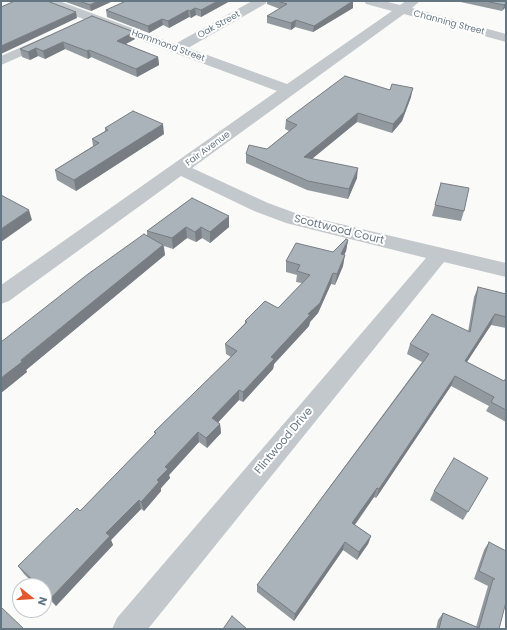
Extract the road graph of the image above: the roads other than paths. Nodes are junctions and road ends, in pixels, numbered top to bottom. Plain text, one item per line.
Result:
1 (47, 1) edge
2 (261, 1) edge
3 (370, 1) edge
4 (408, 6) edge
5 (107, 11) edge
6 (93, 18) junction
7 (79, 24) edge
8 (58, 34) edge
9 (506, 38) edge
10 (176, 49) junction
11 (1, 61) edge
12 (288, 90) junction
13 (180, 169) junction
14 (440, 254) junction
15 (506, 270) edge
16 (1, 296) edge
17 (128, 629) edge

1 - 6 street, Hammond Street
2 - 10 street, Oak Street
3 - 4 street, Channing Street
4 - 9 street, Channing Street
4 - 12 street, Fair Avenue
5 - 6 street
6 - 7 street
6 - 10 street, Hammond Street
8 - 11 street
10 - 12 street, Hammond Street
12 - 13 street, Fair Avenue
13 - 14 street, Scottwood Court
13 - 16 street, Fair Avenue
14 - 15 street, Scottwood Court
14 - 17 street, Flintwood Drive

